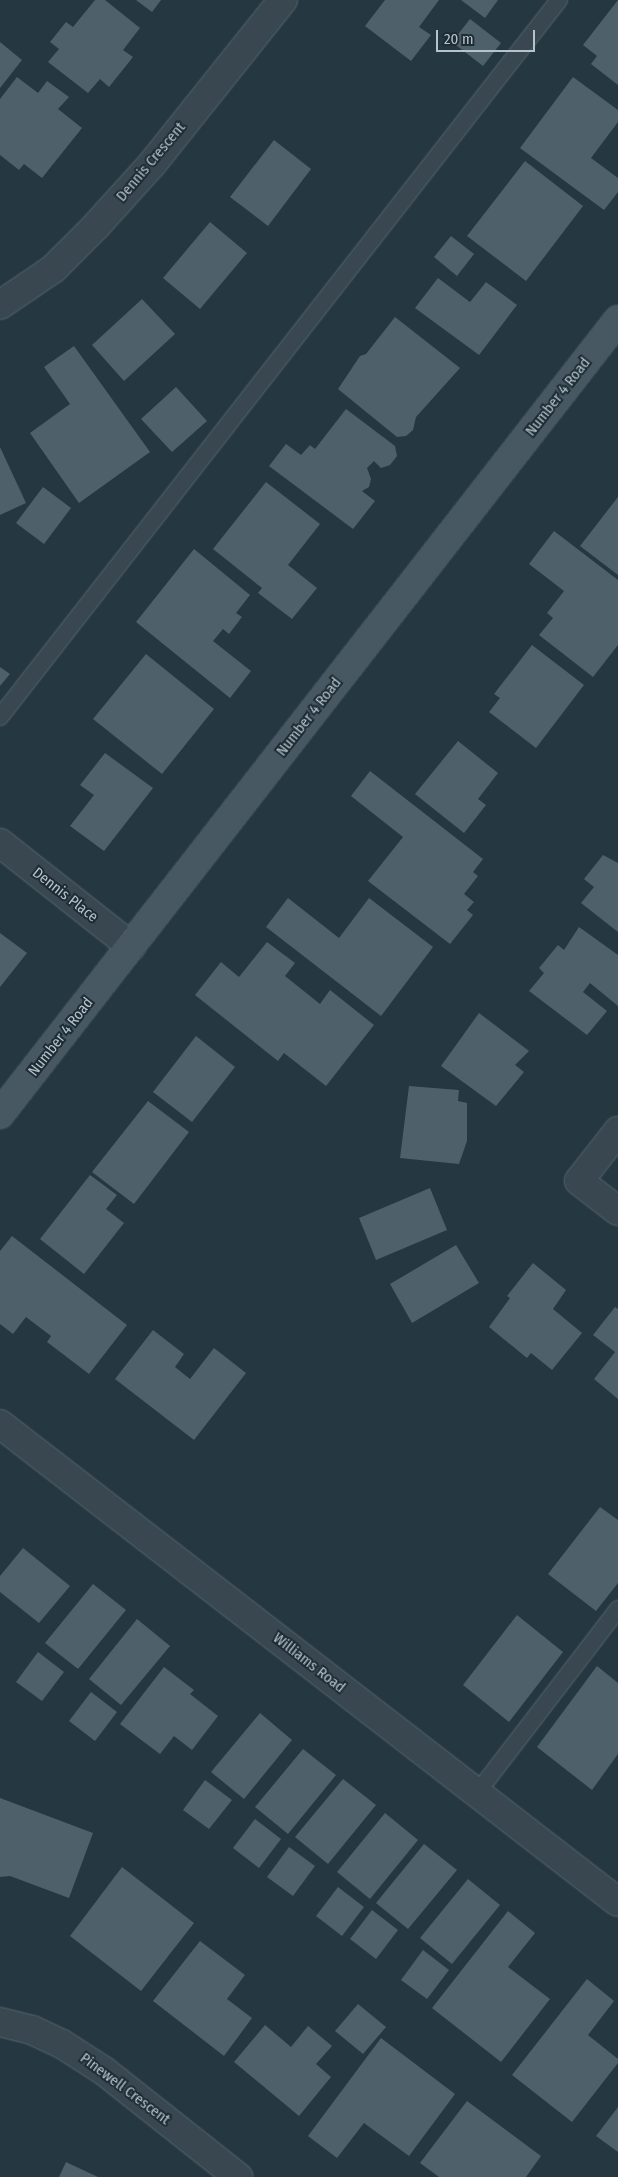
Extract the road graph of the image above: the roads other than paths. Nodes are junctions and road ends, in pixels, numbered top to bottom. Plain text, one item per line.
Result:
1 (283, 0) edge
2 (559, 0) edge
3 (0, 305) edge
4 (618, 320) edge
5 (0, 717) edge
6 (0, 843) edge
7 (131, 946) junction
8 (0, 1114) edge
9 (618, 1131) edge
10 (618, 1211) edge
11 (0, 1424) edge
12 (618, 1609) edge
13 (612, 1629) edge
14 (477, 1793) junction
15 (618, 1902) edge
16 (0, 2022) edge
17 (238, 2177) edge

1 - 3 street, Dennis Crescent
2 - 5 lane
4 - 7 main road, Number 4 Road
6 - 7 street, Dennis Place
7 - 8 main road, Number 4 Road
9 - 10 street
11 - 14 street, Williams Road
12 - 13 lane
13 - 14 lane
14 - 15 street, Williams Road
16 - 17 street, Pinewell Crescent

